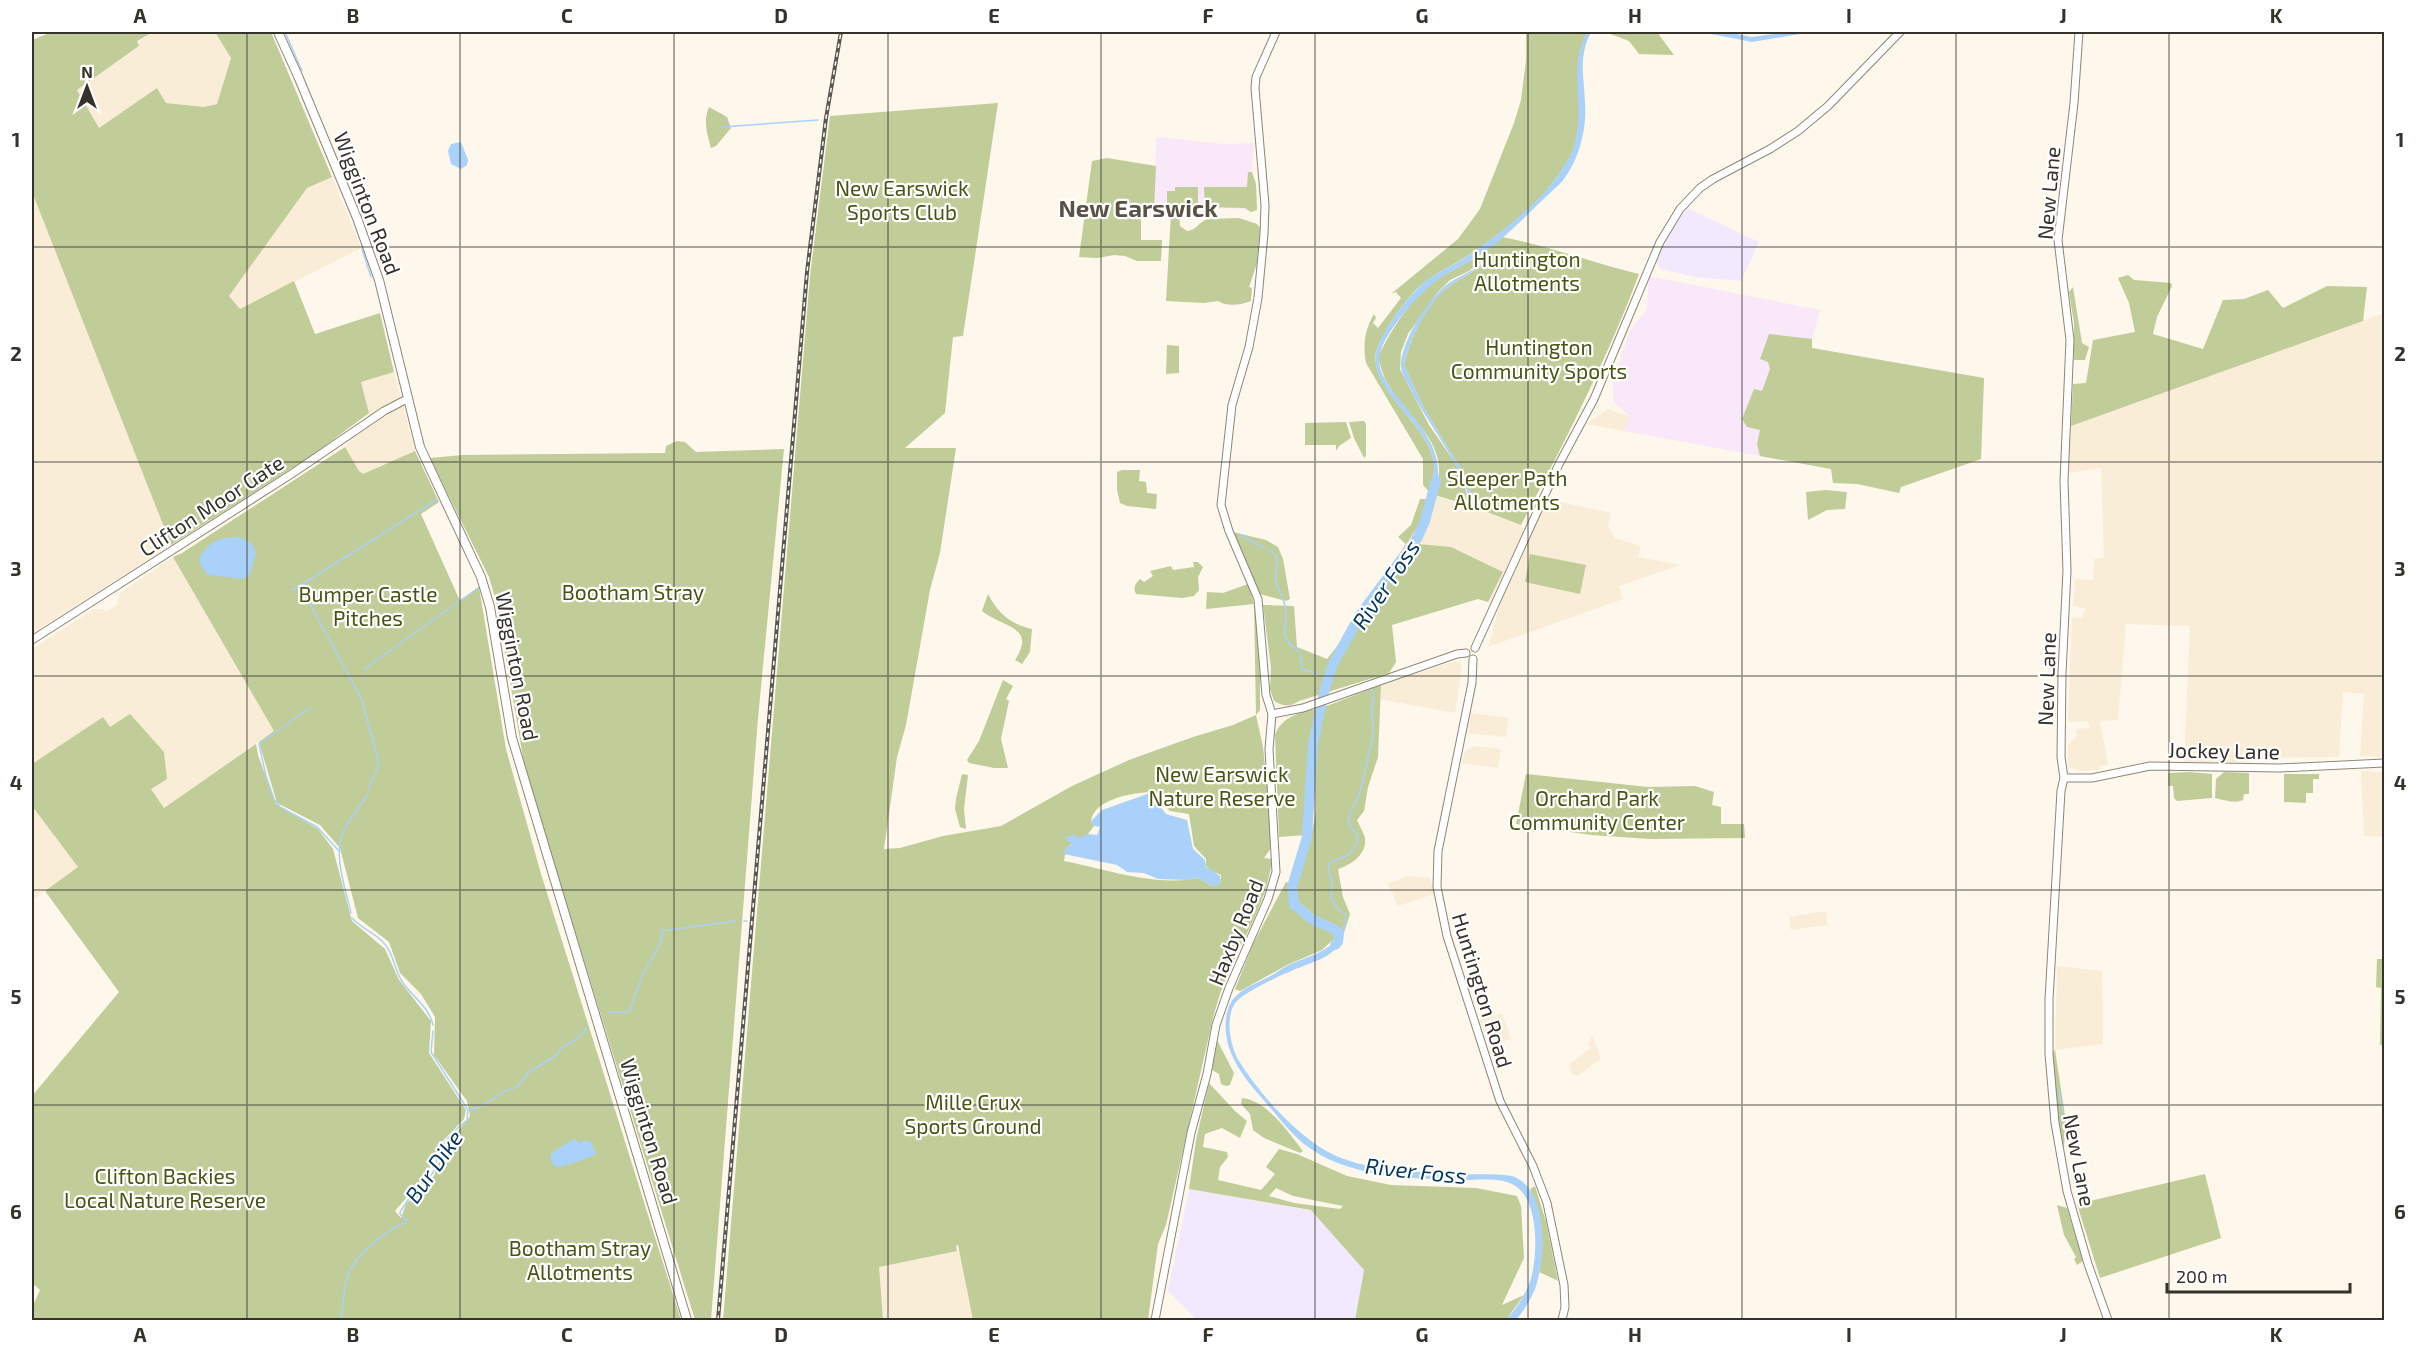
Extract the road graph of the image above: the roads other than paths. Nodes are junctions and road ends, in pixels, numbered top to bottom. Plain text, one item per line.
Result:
1 (278, 32) edge
2 (1276, 32) edge
3 (1900, 32) edge
4 (2079, 32) edge
5 (407, 399) junction
6 (32, 638) edge
7 (1475, 648) junction
8 (1466, 653) junction
9 (1473, 660) junction
10 (1272, 714) junction
11 (2385, 764) edge
12 (2064, 778) junction
13 (687, 1320) edge
14 (1155, 1320) edge
15 (1562, 1320) edge
16 (2108, 1320) edge

1 - 5 main road, Wigginton Road
2 - 10 street, Haxby Road
3 - 7 street
4 - 12 street, New Lane
5 - 6 street, Clifton Moor Gate
5 - 13 main road, Wigginton Road
7 - 8 street
7 - 9 street
8 - 9 street
8 - 10 street
9 - 15 street, Huntington Road
10 - 14 street, Haxby Road
11 - 12 street, Jockey Lane
12 - 16 street, New Lane

